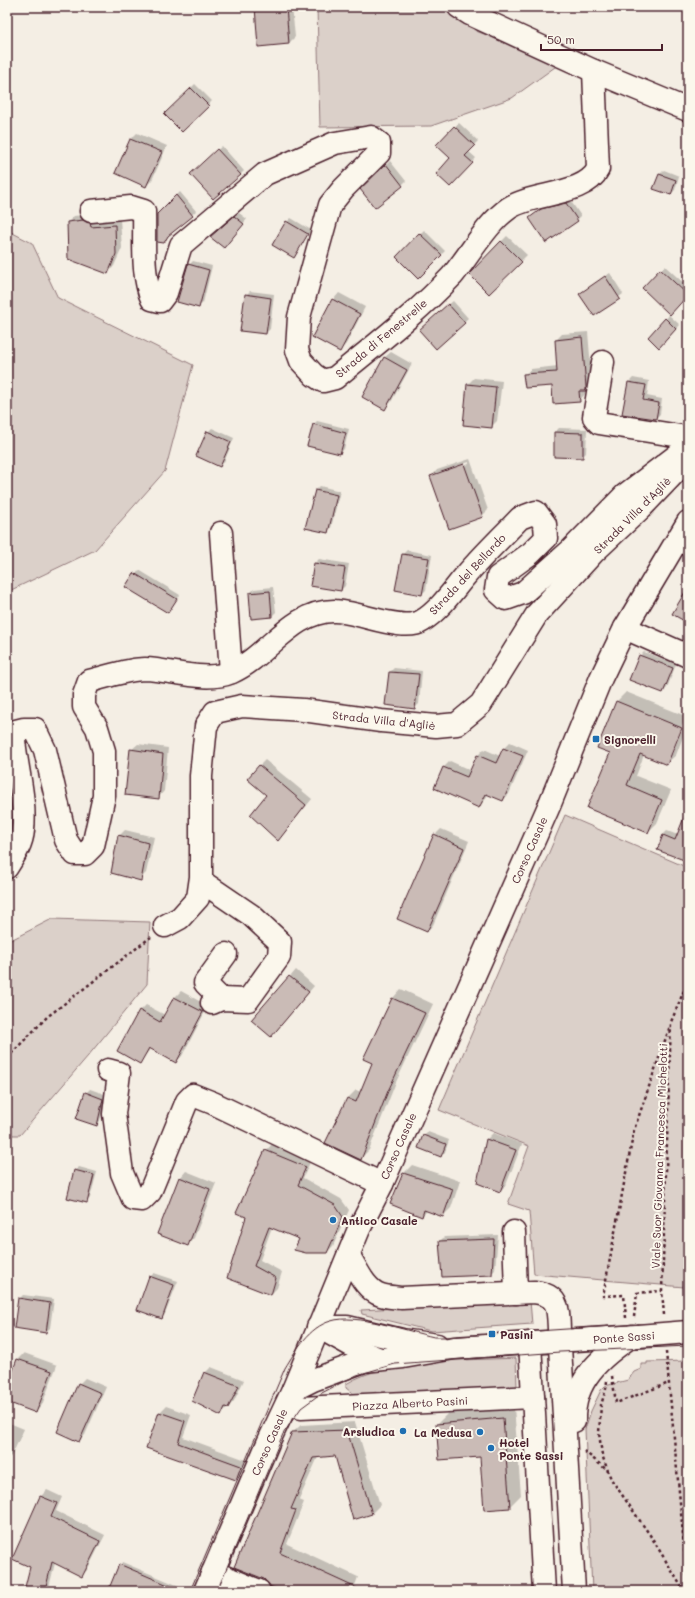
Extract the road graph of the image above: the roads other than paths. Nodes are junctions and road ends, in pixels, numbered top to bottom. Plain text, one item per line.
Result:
1 (459, 7) edge
2 (594, 71) junction
3 (688, 110) edge
4 (91, 211) dead end
5 (603, 362) dead end
6 (688, 446) edge
7 (688, 458) edge
8 (688, 522) edge
9 (221, 532) dead end
10 (625, 628) junction
11 (688, 656) edge
12 (231, 672) junction
13 (7, 868) edge
14 (201, 881) junction
15 (165, 926) road end
16 (226, 954) dead end
17 (108, 1070) dead end
18 (382, 1184) junction
19 (514, 1232) dead end
20 (349, 1256) junction
21 (516, 1293) junction
22 (318, 1327) junction
23 (632, 1327) junction
24 (688, 1332) edge
25 (560, 1341) junction
26 (530, 1343) junction
27 (454, 1348) junction
28 (380, 1358) junction
29 (290, 1397) junction
30 (533, 1397) junction
31 (569, 1520) junction
32 (209, 1581) edge
33 (259, 1591) edge
34 (544, 1591) edge
35 (574, 1591) edge

1 - 2 street
2 - 3 street
2 - 4 street, Strada di Fenestrelle
5 - 6 street, Strada del Bellardo
6 - 12 street, Strada del Bellardo
7 - 14 street, Strada Villa d'Agliè
8 - 10 street, Corso Casale
9 - 12 street
10 - 11 street
10 - 18 street, Corso Casale
12 - 13 street, Strada del Bellardo
14 - 15 street, Strada Villa d'Agliè
14 - 16 street
17 - 18 street, Corso Casale
18 - 20 street, Corso Casale
19 - 21 street
20 - 21 street
20 - 22 street, Corso Casale
21 - 25 street
22 - 27 street
22 - 28 street
22 - 29 street, Corso Casale
23 - 24 street, Ponte Sassi, bridge
23 - 25 street, Ponte Sassi
23 - 31 street
25 - 26 street, Ponte Sassi
25 - 31 street
26 - 27 street
26 - 30 street
27 - 28 street
28 - 29 street
29 - 30 street, Piazza Alberto Pasini
29 - 32 street, Corso Casale
30 - 34 street
31 - 35 street
32 - 33 street

